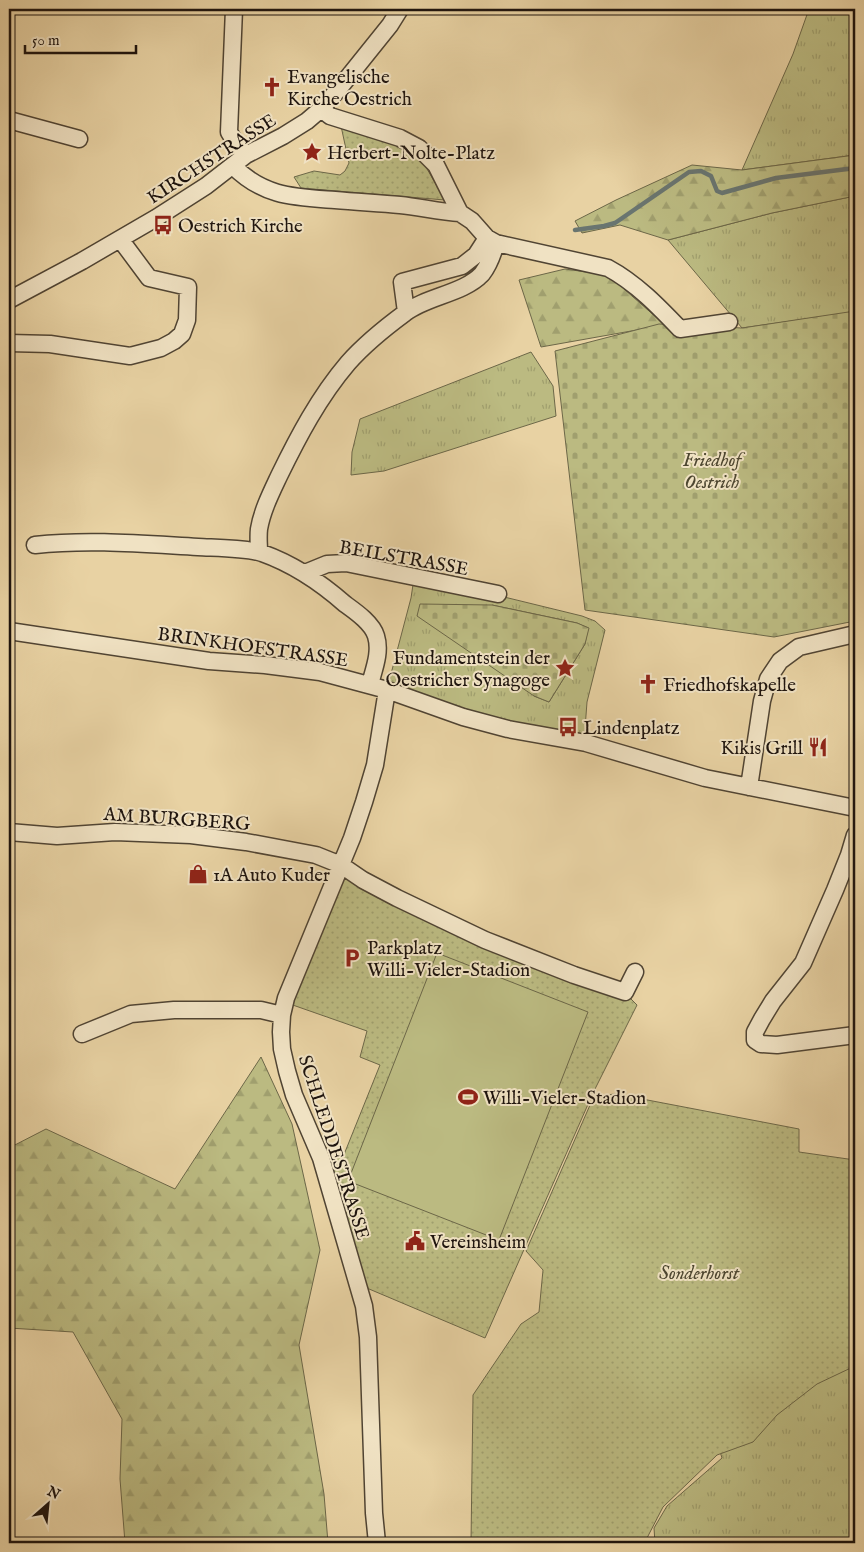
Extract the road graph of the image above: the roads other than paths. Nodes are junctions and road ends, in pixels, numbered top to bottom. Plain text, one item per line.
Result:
1 (234, 9) edge
2 (400, 9) edge
3 (321, 109) junction
4 (9, 120) edge
5 (79, 138) dead end
6 (246, 155) junction
7 (233, 166) junction
8 (460, 213) junction
9 (120, 239) junction
10 (496, 242) junction
11 (9, 300) edge
12 (406, 312) junction
13 (729, 322) dead end
14 (9, 343) edge
15 (35, 545) dead end
16 (259, 552) junction
17 (304, 573) junction
18 (498, 594) dead end
19 (9, 631) edge
20 (855, 634) edge
21 (370, 684) junction
22 (387, 690) junction
23 (749, 787) junction
24 (855, 808) edge
25 (9, 832) edge
26 (855, 835) edge
27 (341, 864) junction
28 (635, 972) dead end
29 (282, 1016) junction
30 (82, 1034) dead end
31 (855, 1034) edge
32 (377, 1543) edge

1 - 6 street
2 - 3 street, KIRCHSTRASSE
3 - 6 street, KIRCHSTRASSE
3 - 8 street
4 - 5 street
6 - 7 street, KIRCHSTRASSE
7 - 8 street
7 - 9 street, KIRCHSTRASSE
8 - 10 street
9 - 11 street, KIRCHSTRASSE
9 - 14 street
10 - 12 street
10 - 12 street
10 - 13 street
12 - 16 street
15 - 16 street
16 - 17 street
17 - 18 street, BEILSTRASSE
17 - 21 street
19 - 21 street, BRINKHOFSTRASSE
20 - 23 street
21 - 22 street, BRINKHOFSTRASSE
22 - 23 street, BRINKHOFSTRASSE
22 - 27 street, SCHLEDDESTRASSE
23 - 24 street, BRINKHOFSTRASSE
25 - 27 street, AM BURGBERG
26 - 31 street
27 - 28 street, AM BURGBERG
27 - 29 street, SCHLEDDESTRASSE
29 - 30 street
29 - 32 street, SCHLEDDESTRASSE

